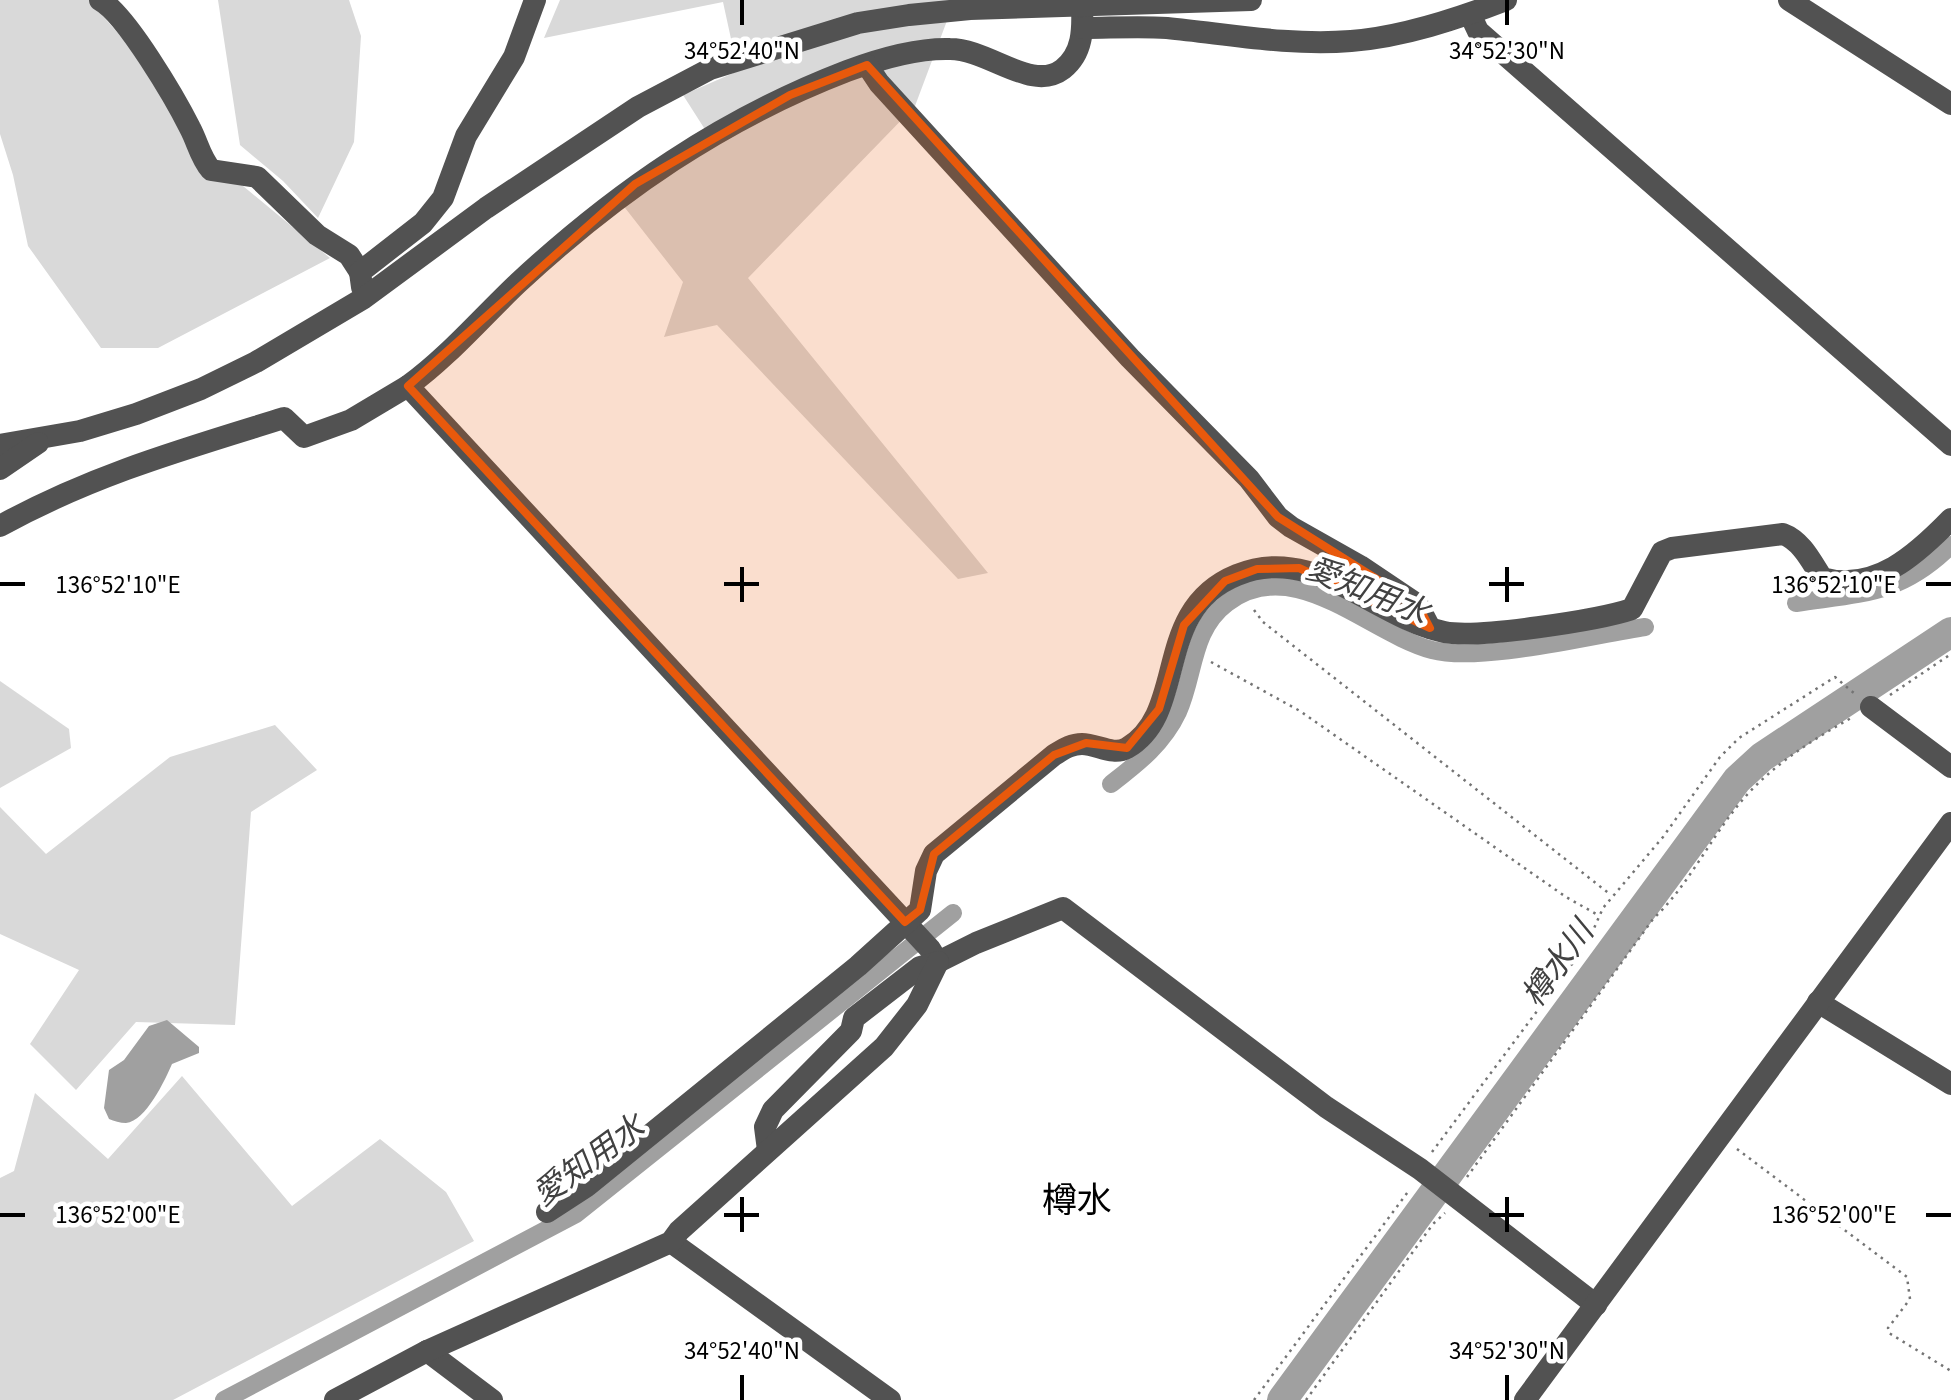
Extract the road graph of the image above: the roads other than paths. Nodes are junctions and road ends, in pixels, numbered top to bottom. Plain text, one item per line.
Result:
1 (100, 0) edge
2 (535, 0) edge
3 (1250, 0) edge
4 (1506, 0) edge
5 (1789, 0) edge
6 (1470, 14) junction
7 (1082, 17) junction
8 (867, 65) junction
9 (1951, 104) edge
10 (360, 272) junction
11 (364, 298) junction
12 (408, 386) junction
13 (49, 437) junction
14 (0, 445) edge
15 (1951, 445) edge
16 (0, 469) edge
17 (1951, 519) edge
18 (0, 526) edge
19 (1430, 628) junction
20 (1871, 707) road end
21 (1951, 767) edge
22 (1951, 823) edge
23 (907, 924) junction
24 (934, 956) junction
25 (858, 966) junction
26 (882, 996) junction
27 (1818, 1002) junction
28 (1951, 1084) edge
29 (768, 1150) junction
30 (547, 1212) dead end
31 (671, 1242) junction
32 (1596, 1305) junction
33 (426, 1352) junction
34 (335, 1400) edge
35 (492, 1400) edge
36 (890, 1400) edge
37 (1525, 1400) edge

1 - 10 street
2 - 10 street
3 - 7 street
4 - 6 street
5 - 9 street
6 - 7 street
6 - 15 street
7 - 8 street
7 - 11 street
8 - 12 street
8 - 19 street
10 - 11 street
11 - 13 street
12 - 18 street
12 - 23 street
13 - 14 street
13 - 16 street
17 - 19 street
19 - 23 street
20 - 21 street
22 - 27 street
23 - 24 street
23 - 25 street
24 - 26 street
24 - 29 street
24 - 32 street
25 - 26 street
25 - 30 street
26 - 29 street
27 - 28 street
27 - 32 street
29 - 31 street
31 - 33 street
31 - 36 street
32 - 37 street
33 - 34 street
33 - 35 street

